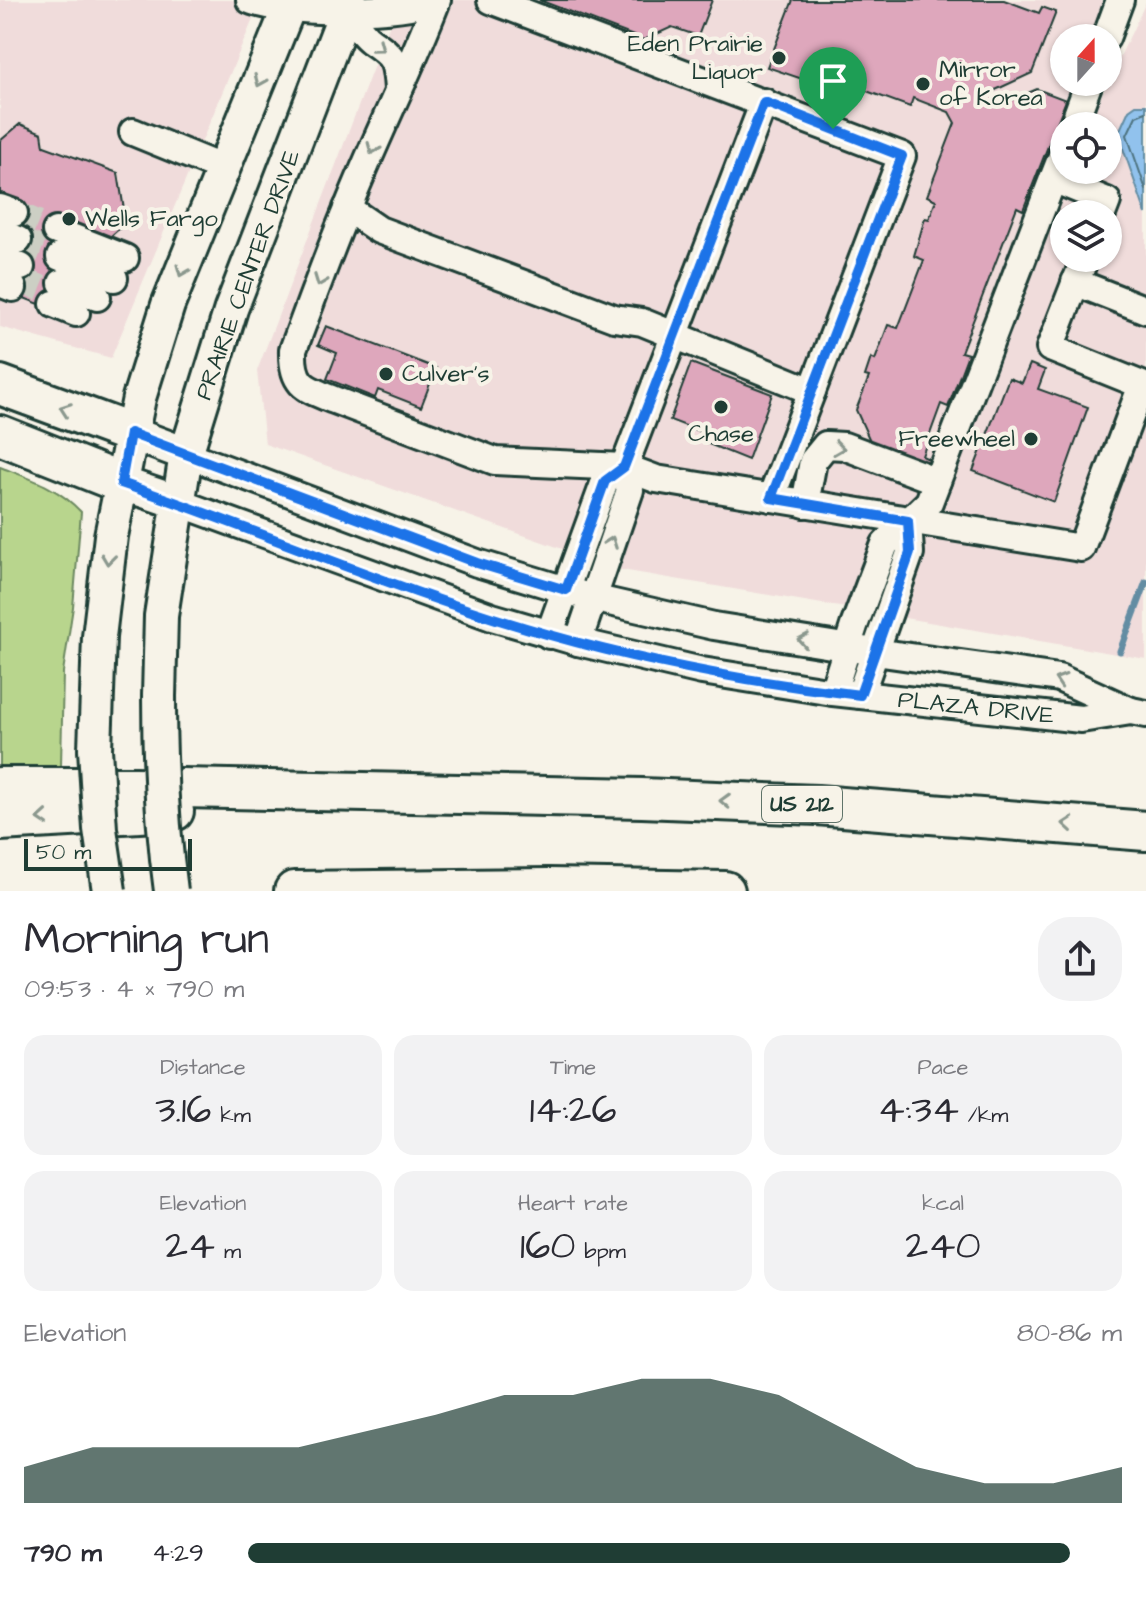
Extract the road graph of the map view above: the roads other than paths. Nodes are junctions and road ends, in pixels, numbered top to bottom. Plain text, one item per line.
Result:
1 (250, 0) edge
2 (429, 0) edge
3 (437, 0) edge
4 (491, 0) edge
5 (1120, 0) edge
6 (290, 4) edge
7 (348, 5) edge
8 (1111, 24) edge
9 (398, 89) junction
10 (764, 102) junction
11 (133, 132) dead end
12 (224, 169) junction
13 (1051, 184) edge
14 (1065, 184) edge
15 (1105, 200) edge
16 (347, 208) junction
17 (1079, 272) edge
18 (1083, 272) edge
19 (1146, 310) edge
20 (674, 336) junction
21 (1144, 380) edge
22 (0, 385) edge
23 (812, 391) junction
24 (130, 433) junction
25 (0, 435) edge
26 (186, 454) junction
27 (624, 467) junction
28 (937, 481) junction
29 (121, 483) junction
30 (771, 498) junction
31 (177, 502) junction
32 (805, 504) junction
33 (908, 521) junction
34 (566, 590) junction
35 (592, 598) junction
36 (549, 635) junction
37 (578, 642) junction
38 (847, 648) junction
39 (875, 652) junction
40 (833, 692) junction
41 (860, 695) junction
42 (1138, 712) edge
43 (0, 787) edge
44 (457, 796) junction
45 (0, 821) edge
46 (1146, 831) edge
47 (538, 890) edge
48 (109, 891) edge
49 (171, 891) edge
50 (294, 891) edge
51 (725, 891) edge

1 - 6 street
2 - 7 street
3 - 9 street
4 - 10 street
5 - 8 street
6 - 7 street
6 -> 12 main road
7 -> 9 street
7 - 26 main road, PRAIRIE CENTER DRIVE
9 -> 16 street
10 - 20 street
10 - 23 street
11 - 12 street
12 -> 24 main road
13 - 28 street
14 - 15 street
16 - 20 street
16 -> 27 street
17 - 21 street
18 - 19 street
20 - 23 street
20 - 27 street
21 - 33 street
24 -> 22 highway
23 - 30 street
24 - 26 main road
24 - 29 main road
25 - 29 highway
26 - 31 main road, PRAIRIE CENTER DRIVE
26 - 34 street, PLAZA DRIVE
27 - 30 street
27 - 34 street
35 -> 27 street
32 -> 28 street
28 - 33 street
29 - 31 main road
29 -> 48 main road, bridge
30 - 32 street
31 - 36 street, PLAZA DRIVE
31 - 49 main road, PRAIRIE CENTER DRIVE, bridge
32 - 33 street
33 - 38 street
33 - 39 street
34 - 35 street, PLAZA DRIVE
34 - 36 street
35 - 37 street
38 -> 35 street, PLAZA DRIVE
36 - 37 street, PLAZA DRIVE
37 - 40 street, PLAZA DRIVE
38 - 39 street, PLAZA DRIVE
38 - 40 street
39 - 41 street
42 -> 39 street, PLAZA DRIVE
40 - 41 street, PLAZA DRIVE
41 - 42 street, PLAZA DRIVE
43 - 44 highway
44 -> 45 highway, US 212
46 -> 44 highway, US 212
47 - 50 highway
47 - 51 highway

